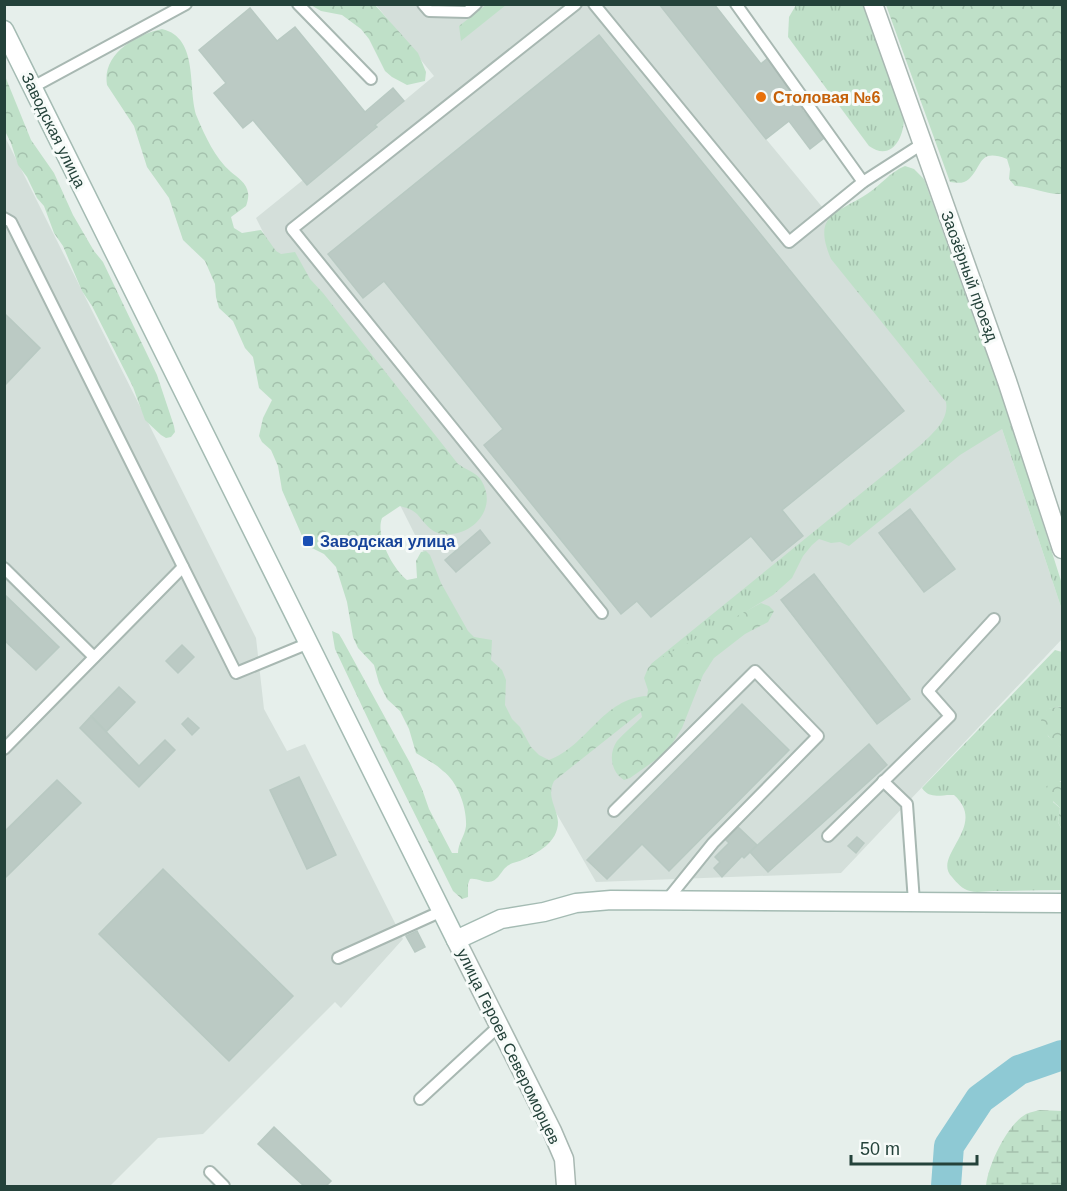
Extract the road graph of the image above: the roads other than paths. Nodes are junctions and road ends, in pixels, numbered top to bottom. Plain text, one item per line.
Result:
1 (186, 4) edge
2 (298, 4) edge
3 (423, 4) edge
4 (476, 4) edge
5 (576, 4) edge
6 (594, 4) edge
7 (736, 4) edge
8 (873, 4) edge
9 (4, 30) edge
10 (371, 79) dead end
11 (33, 87) junction
12 (922, 144) junction
13 (863, 182) junction
14 (4, 218) edge
15 (1062, 549) edge
16 (183, 567) junction
17 (4, 568) edge
18 (602, 613) dead end
19 (994, 619) dead end
20 (309, 644) junction
21 (94, 657) junction
22 (4, 749) edge
23 (883, 781) junction
24 (614, 811) dead end
25 (828, 836) dead end
26 (667, 900) junction
27 (914, 902) junction
28 (1062, 903) edge
29 (442, 911) junction
30 (456, 940) junction
31 (338, 958) dead end
32 (500, 1026) junction
33 (420, 1099) dead end
34 (210, 1172) dead end
35 (224, 1186) edge
36 (566, 1186) edge

1 - 11 lane
2 - 10 lane
3 - 4 lane
5 - 18 lane
6 - 13 lane
7 - 13 lane
8 - 12 street, Заозёрный проезд
9 - 11 street, Заводская улица
11 - 20 street, Заводская улица
12 - 13 lane
12 - 15 street, Заозёрный проезд
14 - 16 lane
16 - 20 lane
16 - 21 lane
17 - 21 lane
19 - 23 lane
20 - 29 street, Заводская улица
21 - 22 lane
23 - 25 lane
23 - 27 lane
24 - 26 lane
26 - 27 street
26 - 30 street
27 - 28 street
29 - 30 street, Заводская улица
29 - 31 lane
30 - 32 street, улица Героев Североморцев
32 - 33 lane
32 - 36 street, улица Героев Североморцев
34 - 35 lane

